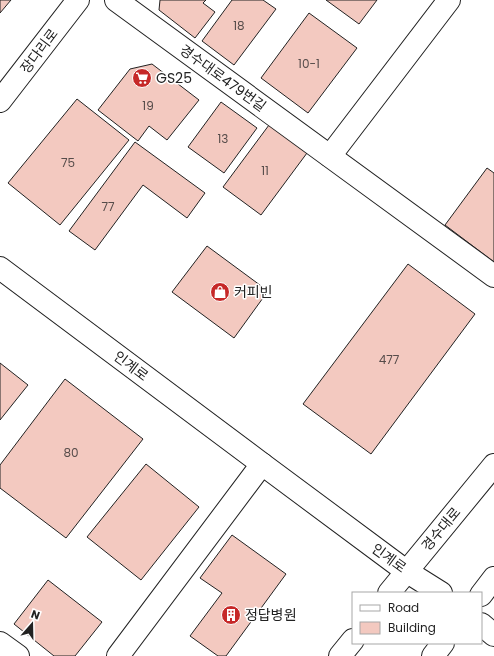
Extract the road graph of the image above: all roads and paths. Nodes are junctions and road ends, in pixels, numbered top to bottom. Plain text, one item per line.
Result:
1 (78, 0) edge
2 (116, 0) edge
3 (450, 0) edge
4 (0, 101) edge
5 (330, 156) junction
6 (0, 268) edge
7 (494, 276) edge
8 (262, 464) junction
9 (494, 465) edge
10 (406, 571) junction
11 (494, 578) edge
12 (390, 592) edge
13 (439, 592) edge
14 (482, 594) edge
15 (482, 625) edge
16 (494, 634) edge
17 (352, 641) edge
18 (0, 643) edge
19 (442, 644) edge
20 (18, 656) edge
21 (118, 656) edge
22 (340, 656) edge
23 (433, 656) edge

1 - 4 street, 장다리로
2 - 5 street, 경수대로479번길
3 - 5 street
5 - 7 street, 경수대로479번길
6 - 8 street, 인계로
8 - 10 street, 인계로
8 - 21 street
9 - 10 street, 경수대로
10 - 12 street, 경수대로
10 - 13 street, 인계로
11 - 14 street
15 - 16 street
17 - 22 street
18 - 20 street
19 - 23 street

